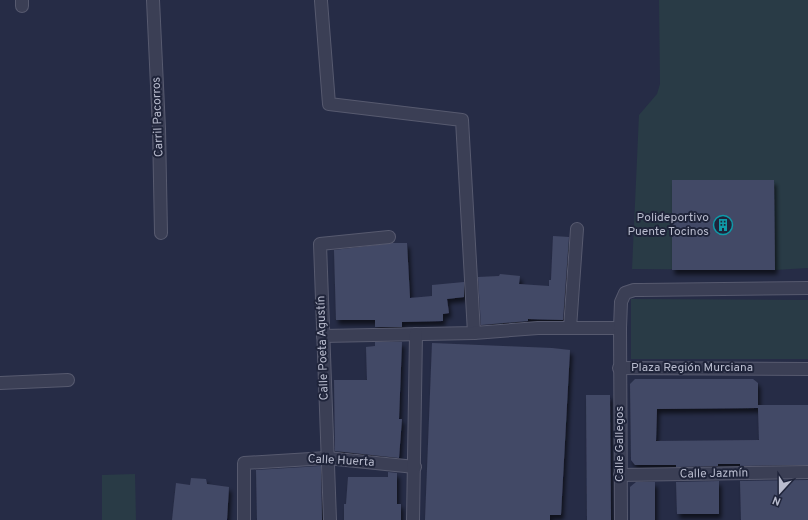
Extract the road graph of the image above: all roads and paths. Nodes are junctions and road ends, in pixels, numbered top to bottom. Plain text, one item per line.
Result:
1 (153, 0) edge
2 (321, 1) edge
3 (576, 229) dead end
4 (160, 233) dead end
5 (388, 237) dead end
6 (808, 288) edge
7 (570, 328) junction
8 (620, 328) junction
9 (474, 333) junction
10 (416, 334) junction
11 (323, 336) junction
12 (619, 368) junction
13 (808, 368) edge
14 (68, 380) dead end
15 (0, 384) edge
16 (327, 458) junction
17 (415, 466) junction
18 (808, 472) edge
19 (620, 475) junction
20 (244, 520) edge
21 (330, 520) edge
22 (413, 520) edge
23 (621, 520) edge

1 - 4 street, Carril Pacorros
2 - 9 street
3 - 7 street
5 - 11 street, Calle Poeta Agustín
6 - 8 street, Plaza Región Murciana
7 - 8 street
7 - 9 street
8 - 12 street, Plaza Región Murciana
9 - 10 street
10 - 11 street
10 - 17 street
11 - 16 street, Calle Poeta Agustín
12 - 13 street, Plaza Región Murciana
12 - 19 street, Calle Gallegos
14 - 15 street
16 - 17 street, Calle Huerta
16 - 20 street, Calle Huerta
16 - 21 street, Calle Poeta Agustín
17 - 22 street
18 - 19 street, Calle Jazmín
19 - 23 street, Calle Gallegos

